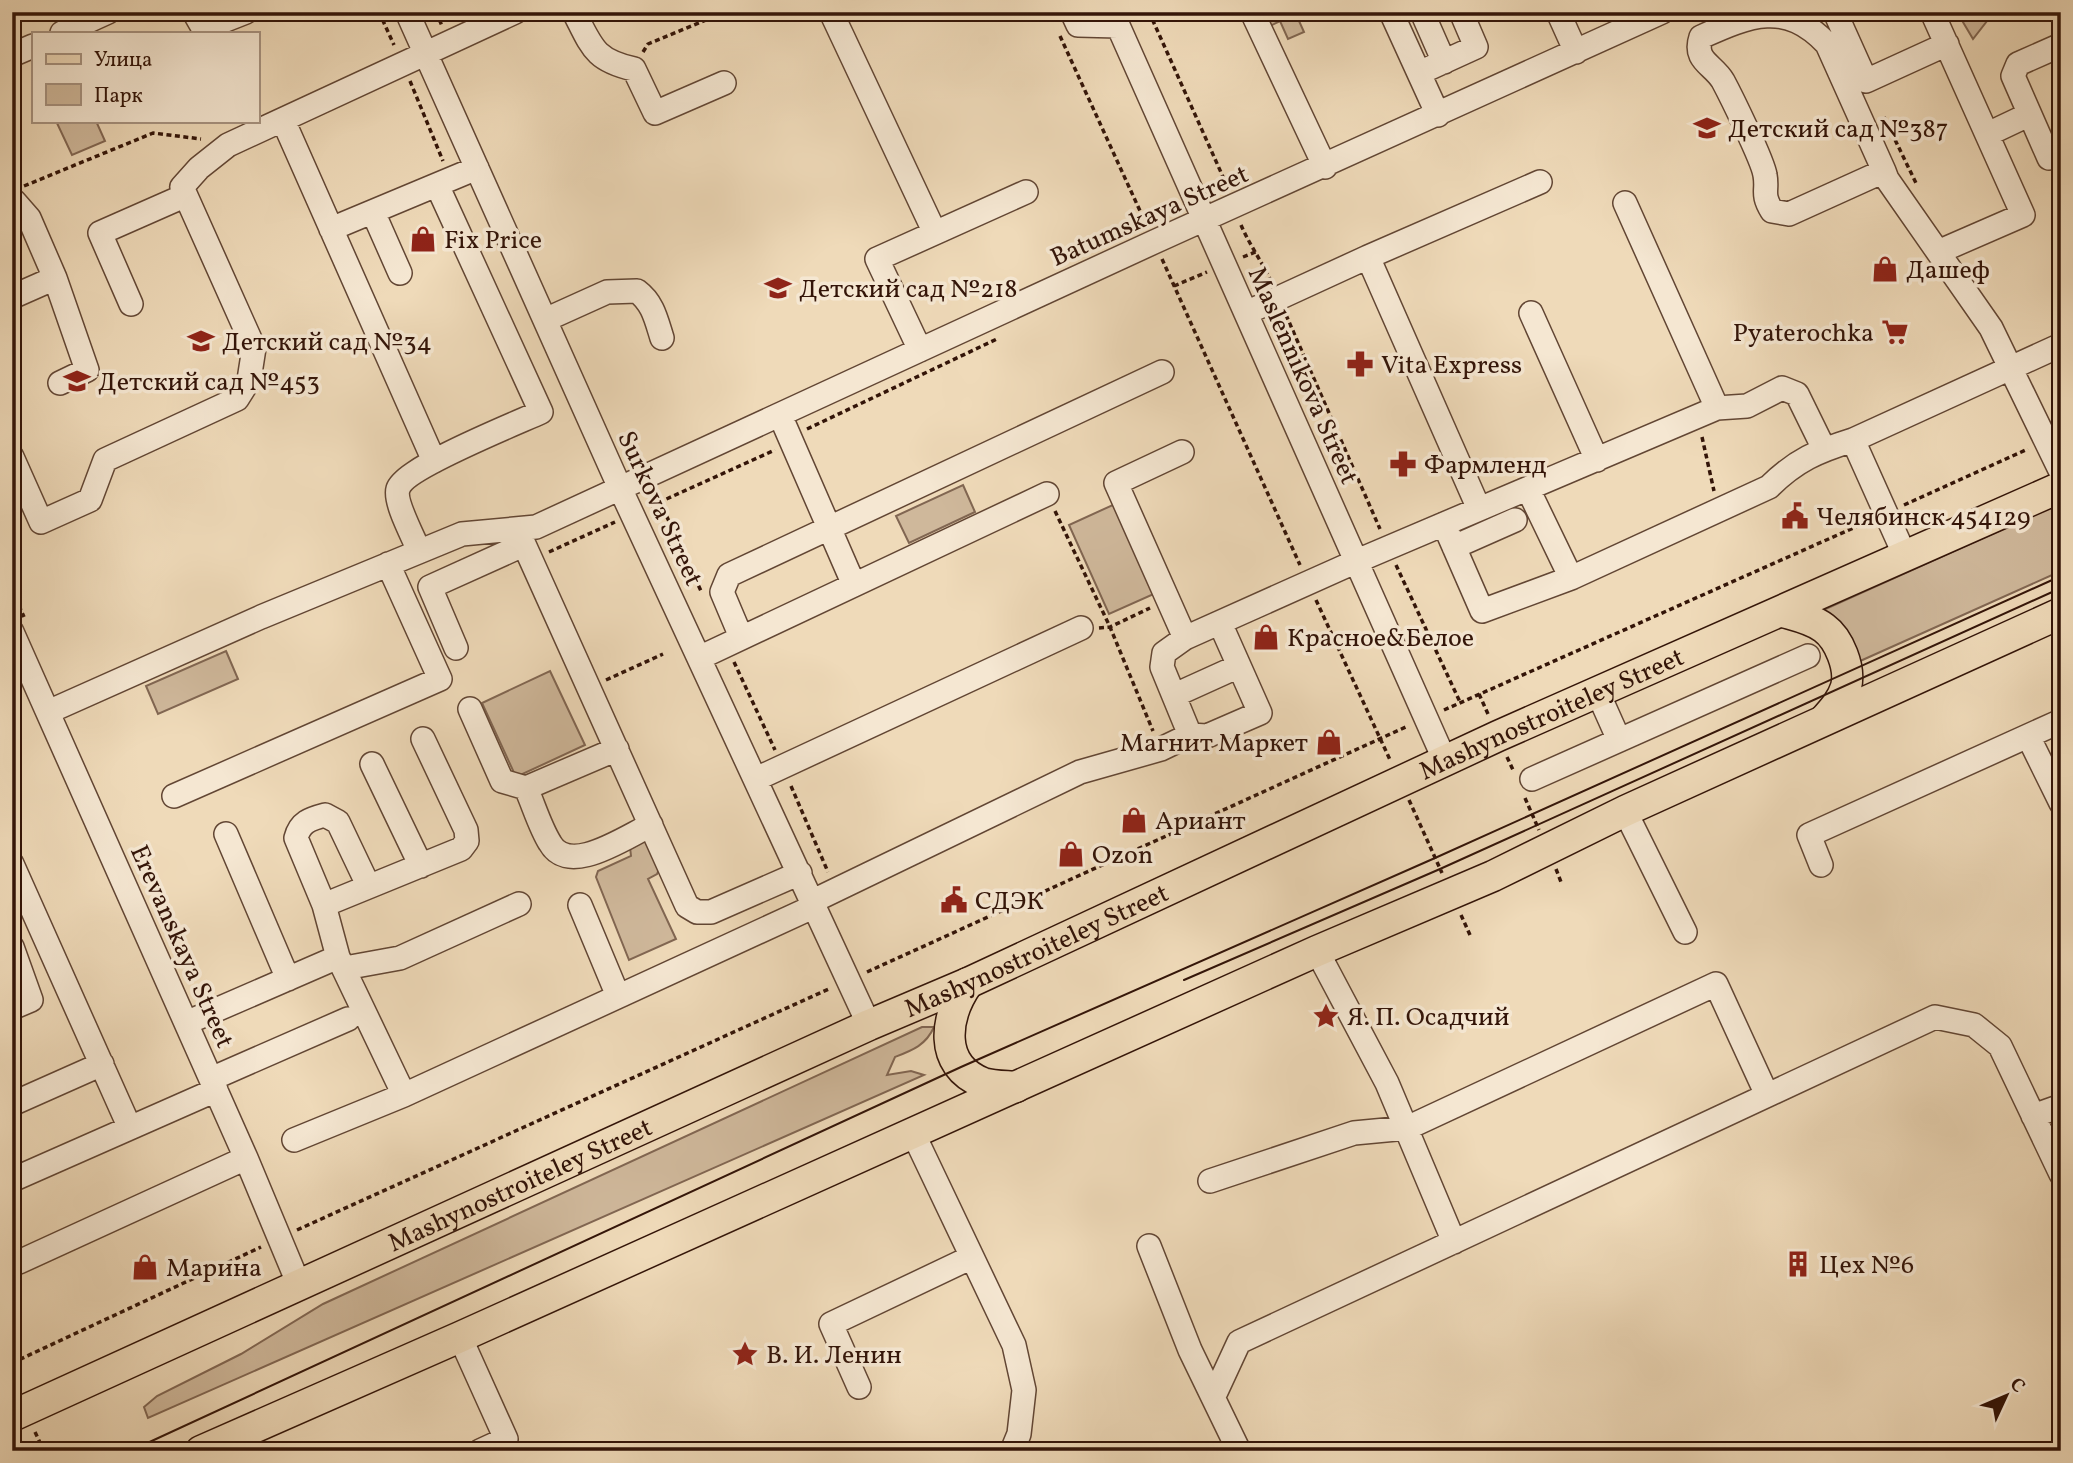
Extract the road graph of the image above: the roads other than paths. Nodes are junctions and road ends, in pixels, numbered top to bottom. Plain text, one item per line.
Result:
1 (108, 12) edge
2 (194, 12) edge
3 (407, 12) edge
4 (515, 12) edge
5 (574, 12) edge
6 (831, 12) edge
7 (1252, 12) edge
8 (1391, 12) edge
9 (1422, 12) edge
10 (1461, 12) edge
11 (1558, 12) edge
12 (1662, 12) edge
13 (1835, 12) edge
14 (1932, 12) edge
15 (241, 13) edge
16 (1063, 18) edge
17 (1115, 19) edge
18 (63, 32) edge
19 (1947, 44) junction
20 (2061, 45) edge
21 (32, 46) edge
22 (1576, 52) junction
23 (12, 55) edge
24 (426, 55) junction
25 (1444, 62) junction
26 (1419, 73) junction
27 (724, 83) dead end
28 (2028, 115) junction
29 (1438, 116) junction
30 (283, 120) junction
31 (1988, 134) junction
32 (2061, 153) edge
33 (1325, 167) junction
34 (477, 168) junction
35 (1884, 172) junction
36 (444, 182) junction
37 (1540, 182) dead end
38 (1026, 192) dead end
39 (184, 196) junction
40 (13, 198) edge
41 (1625, 203) dead end
42 (373, 212) junction
43 (1205, 220) junction
44 (331, 229) junction
45 (934, 232) junction
46 (1938, 252) junction
47 (1368, 257) junction
48 (400, 273) dead end
49 (55, 278) junction
50 (12, 297) edge
51 (131, 304) dead end
52 (1246, 313) junction
53 (1531, 313) dead end
54 (545, 320) junction
55 (662, 338) dead end
56 (2061, 345) edge
57 (920, 350) junction
58 (2011, 367) junction
59 (1162, 372) dead end
60 (60, 383) dead end
61 (1708, 412) junction
62 (780, 415) junction
63 (1853, 440) junction
64 (1824, 449) junction
65 (1182, 452) dead end
66 (12, 457) edge
67 (1597, 460) junction
68 (434, 461) junction
69 (2061, 472) edge
70 (2061, 487) edge
71 (620, 488) junction
72 (1528, 489) junction
73 (1047, 494) road end
74 (1479, 509) junction
75 (1515, 520) dead end
76 (1444, 524) junction
77 (829, 527) junction
78 (524, 546) junction
79 (1454, 547) junction
80 (419, 551) junction
81 (1906, 558) junction
82 (1357, 561) junction
83 (388, 564) junction
84 (1571, 578) junction
85 (854, 585) junction
86 (1783, 612) junction
87 (2061, 613) edge
88 (1220, 623) junction
89 (1081, 628) road end
90 (12, 632) edge
91 (741, 637) junction
92 (1185, 638) junction
93 (456, 648) dead end
94 (1808, 656) dead end
95 (699, 658) junction
96 (1240, 666) junction
97 (1598, 693) junction
98 (1175, 695) junction
99 (470, 709) dead end
100 (48, 712) junction
101 (1825, 719) junction
102 (2061, 721) edge
103 (1190, 735) junction
104 (2028, 736) junction
105 (423, 739) dead end
106 (1619, 740) junction
107 (617, 749) junction
108 (1445, 761) junction
109 (372, 764) dead end
110 (756, 779) junction
111 (1532, 779) dead end
112 (526, 788) junction
113 (174, 796) dead end
114 (2061, 803) edge
115 (1625, 810) junction
116 (651, 825) junction
117 (226, 834) dead end
118 (12, 864) edge
119 (1821, 864) dead end
120 (421, 866) junction
121 (800, 873) junction
122 (368, 886) junction
123 (814, 903) junction
124 (519, 904) dead end
125 (324, 905) junction
126 (580, 905) dead end
127 (1685, 932) dead end
128 (12, 947) edge
129 (1317, 951) junction
130 (342, 962) junction
131 (288, 979) junction
132 (968, 984) junction
133 (618, 996) junction
134 (12, 1008) edge
135 (348, 1019) dead end
136 (186, 1023) junction
137 (869, 1025) junction
138 (102, 1064) junction
139 (213, 1084) junction
140 (1016, 1087) junction
141 (404, 1095) junction
142 (1767, 1095) junction
143 (12, 1104) edge
144 (2061, 1106) edge
145 (2034, 1116) junction
146 (129, 1126) junction
147 (1407, 1128) junction
148 (913, 1133) junction
149 (294, 1140) dead end
150 (246, 1158) junction
151 (2061, 1174) edge
152 (12, 1180) edge
153 (1210, 1181) dead end
154 (1454, 1242) junction
155 (1149, 1247) dead end
156 (972, 1257) junction
157 (12, 1261) edge
158 (299, 1285) junction
159 (460, 1338) junction
160 (859, 1387) dead end
161 (1214, 1396) junction
162 (12, 1416) edge
163 (220, 1447) edge
164 (480, 1451) edge
165 (1012, 1451) edge
166 (1239, 1451) edge

1 - 18 street
2 - 15 street
3 - 24 street, Surkova Street
4 - 24 street
5 - 27 street
6 - 45 street
7 - 33 street
8 - 26 street
9 - 25 street
10 - 25 street
11 - 22 street
12 - 22 street, Batumskaya Street
13 - 19 street
14 - 19 street
16 - 17 street
17 - 43 street, Maslennikova Street
19 - 31 street
20 - 28 street
21 - 23 street
22 - 29 street, Batumskaya Street
24 - 30 street
24 - 34 street, Surkova Street
25 - 26 street
26 - 29 street
28 - 31 street
28 - 32 street
29 - 33 street, Batumskaya Street
30 - 39 street
30 - 44 street
31 - 46 street
33 - 43 street, Batumskaya Street
34 - 36 street
34 - 54 street, Surkova Street
35 - 35 street
35 - 46 street
36 - 42 street
36 - 68 street
37 - 47 street
38 - 45 street
39 - 51 street
39 - 66 street
40 - 49 street
41 - 61 street
42 - 44 street
42 - 48 street
43 - 52 street, Maslennikova Street
43 - 57 street, Batumskaya Street
44 - 68 street
45 - 57 street
46 - 58 street
47 - 52 street
47 - 74 street
49 - 50 street
49 - 60 street
52 - 82 street, Maslennikova Street
53 - 67 street
54 - 55 street
54 - 71 street, Surkova Street
56 - 58 street
57 - 62 street, Batumskaya Street
58 - 63 street
58 - 69 street
59 - 77 street
61 - 64 street
61 - 67 street
62 - 71 street, Batumskaya Street
62 - 77 street
63 - 64 street
63 - 81 street
64 - 84 street
65 - 92 street
67 - 72 street
68 - 80 street
70 - 81 main road, Mashynostroiteley Street
71 - 78 street, Batumskaya Street
71 - 95 street, Surkova Street
72 - 74 street
72 - 84 street
73 - 85 street
74 - 76 street
75 - 79 street
76 - 79 street
76 - 82 street
77 - 85 street
77 - 91 street
78 - 80 street
78 - 93 street
78 - 107 street
79 - 84 street
80 - 83 street
81 - 86 main road, Mashynostroiteley Street
82 - 88 street
82 - 108 street, Maslennikova Street
83 - 100 street
83 - 113 street
85 - 91 street
86 - 97 main road, Mashynostroiteley Street
86 - 101 main road
87 - 101 main road
88 - 92 street
88 - 96 street
89 - 110 street
90 - 100 street, Erevanskaya Street
91 - 95 street
92 - 98 street
94 - 106 street
95 - 110 street, Surkova Street
96 - 98 street
96 - 103 street
97 - 106 street
97 - 108 main road, Mashynostroiteley Street
98 - 103 street
99 - 112 street
100 - 136 street, Erevanskaya Street
101 - 115 main road
102 - 104 street
103 - 123 street
104 - 114 street
104 - 119 street
105 - 120 street
106 - 111 street
107 - 112 street
107 - 116 street
108 - 132 main road, Mashynostroiteley Street
109 - 120 street
110 - 121 street, Surkova Street
112 - 116 street
115 - 127 street
115 - 129 main road
116 - 121 street
117 - 131 street
118 - 138 street
120 - 122 street
121 - 123 street, Surkova Street
122 - 125 street
122 - 125 street
123 - 133 street
123 - 137 street, Surkova Street
124 - 130 street
125 - 130 street
126 - 133 street
128 - 134 street
129 - 140 main road
129 - 147 street
130 - 131 street
130 - 141 street
131 - 136 street
132 - 137 main road, Mashynostroiteley Street
132 - 140 main road
133 - 141 street
135 - 139 street
136 - 139 street, Erevanskaya Street
137 - 158 main road, Mashynostroiteley Street
138 - 143 street
138 - 146 street
139 - 146 street
139 - 150 street, Erevanskaya Street
140 - 148 main road
141 - 149 street
142 - 145 street
142 - 147 street
142 - 154 street
144 - 145 street
145 - 151 street
146 - 152 street
147 - 153 street
147 - 154 street
148 - 156 street
148 - 159 main road
150 - 157 street
150 - 158 street, Erevanskaya Street
154 - 161 street
155 - 161 street
156 - 160 street
156 - 165 street
158 - 162 main road, Mashynostroiteley Street
159 - 163 main road
159 - 164 street
161 - 166 street

